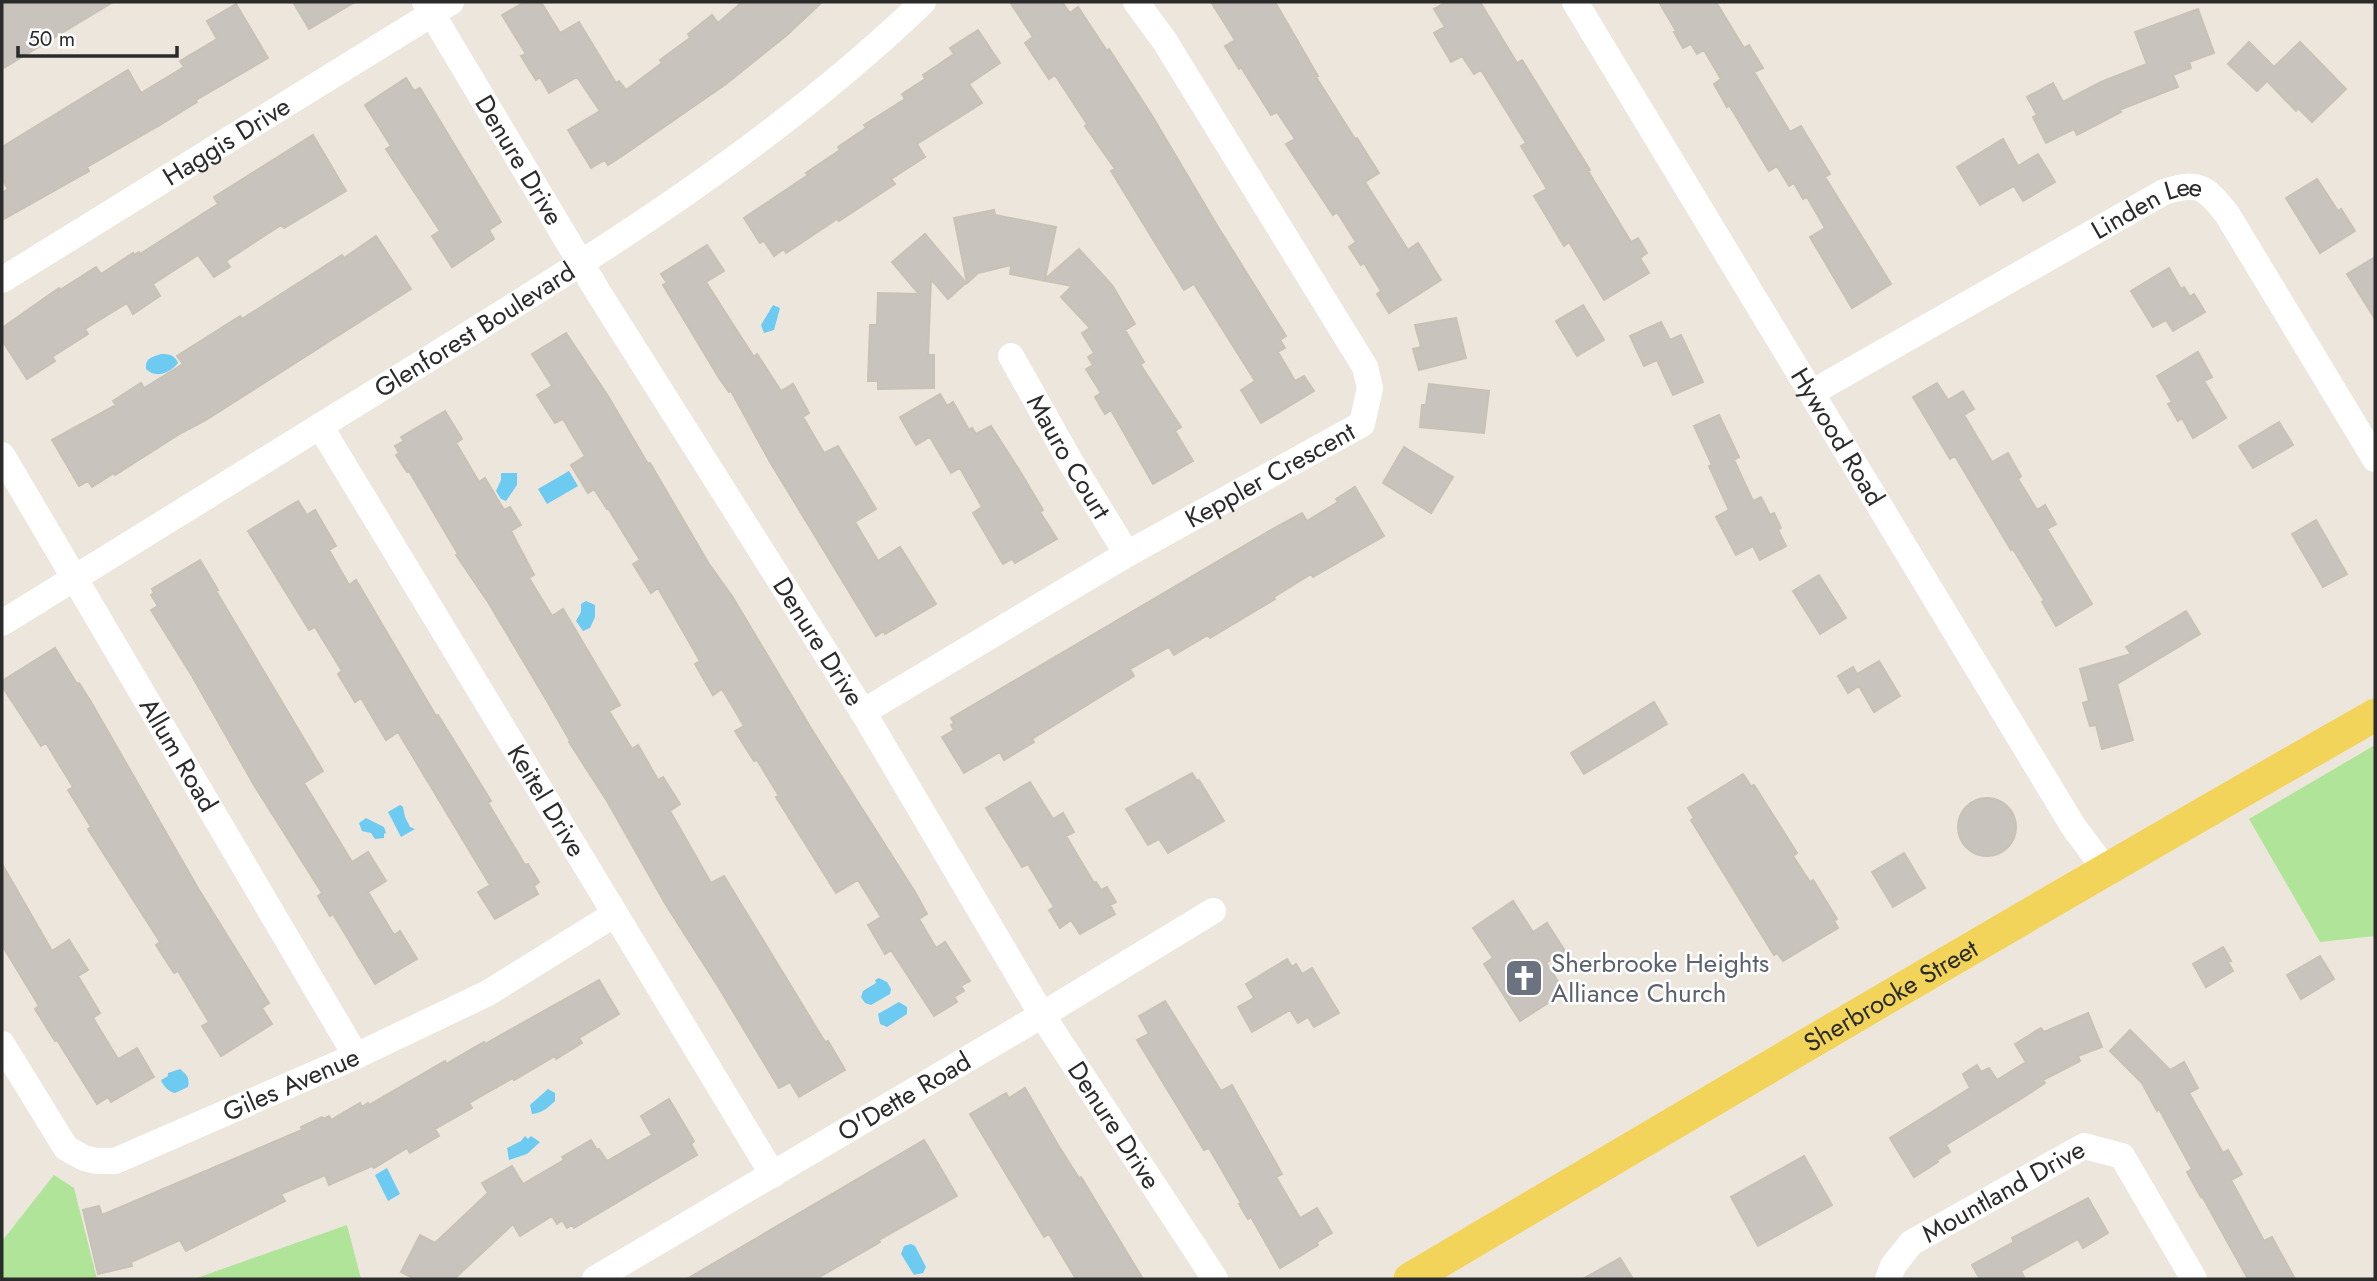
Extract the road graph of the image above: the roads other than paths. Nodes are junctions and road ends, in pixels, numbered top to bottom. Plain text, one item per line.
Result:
1 (923, 2) edge
2 (1136, 2) edge
3 (1575, 2) edge
4 (436, 6) edge
5 (581, 264) junction
6 (2, 280) edge
7 (1011, 356) dead end
8 (1813, 392) junction
9 (320, 426) junction
10 (2, 455) edge
11 (2375, 459) edge
12 (1127, 555) junction
13 (75, 578) junction
14 (2, 623) edge
15 (863, 712) junction
16 (2375, 715) edge
17 (2105, 869) junction
18 (1213, 911) dead end
19 (615, 914) junction
20 (1042, 1015) junction
21 (2, 1044) edge
22 (356, 1056) junction
23 (773, 1175) junction
24 (595, 1279) edge
25 (1215, 1279) edge
26 (1410, 1279) edge
27 (1888, 1279) edge
28 (2194, 1279) edge

1 - 5 street, Glenforest Boulevard
2 - 12 street, Keppler Crescent
3 - 8 street, Hywood Road
4 - 5 street, Denure Drive
4 - 6 street, Haggis Drive
5 - 9 street, Glenforest Boulevard
5 - 15 street, Denure Drive
7 - 12 street, Mauro Court
8 - 11 street, Linden Lee
8 - 17 street, Hywood Road
9 - 13 street, Glenforest Boulevard
9 - 19 street, Keitel Drive
10 - 13 street, Allum Road
12 - 15 street, Keppler Crescent
13 - 14 street, Glenforest Boulevard
13 - 22 street, Allum Road
15 - 20 street, Denure Drive
16 - 17 main road, Sherbrooke Street
17 - 26 main road, Sherbrooke Street
18 - 20 street, O'Dette Road
19 - 22 street, Giles Avenue
19 - 23 street, Keitel Drive
20 - 23 street, O'Dette Road
20 - 25 street, Denure Drive
21 - 22 street, Giles Avenue
23 - 24 street, O'Dette Road
27 - 28 street, Mountland Drive

